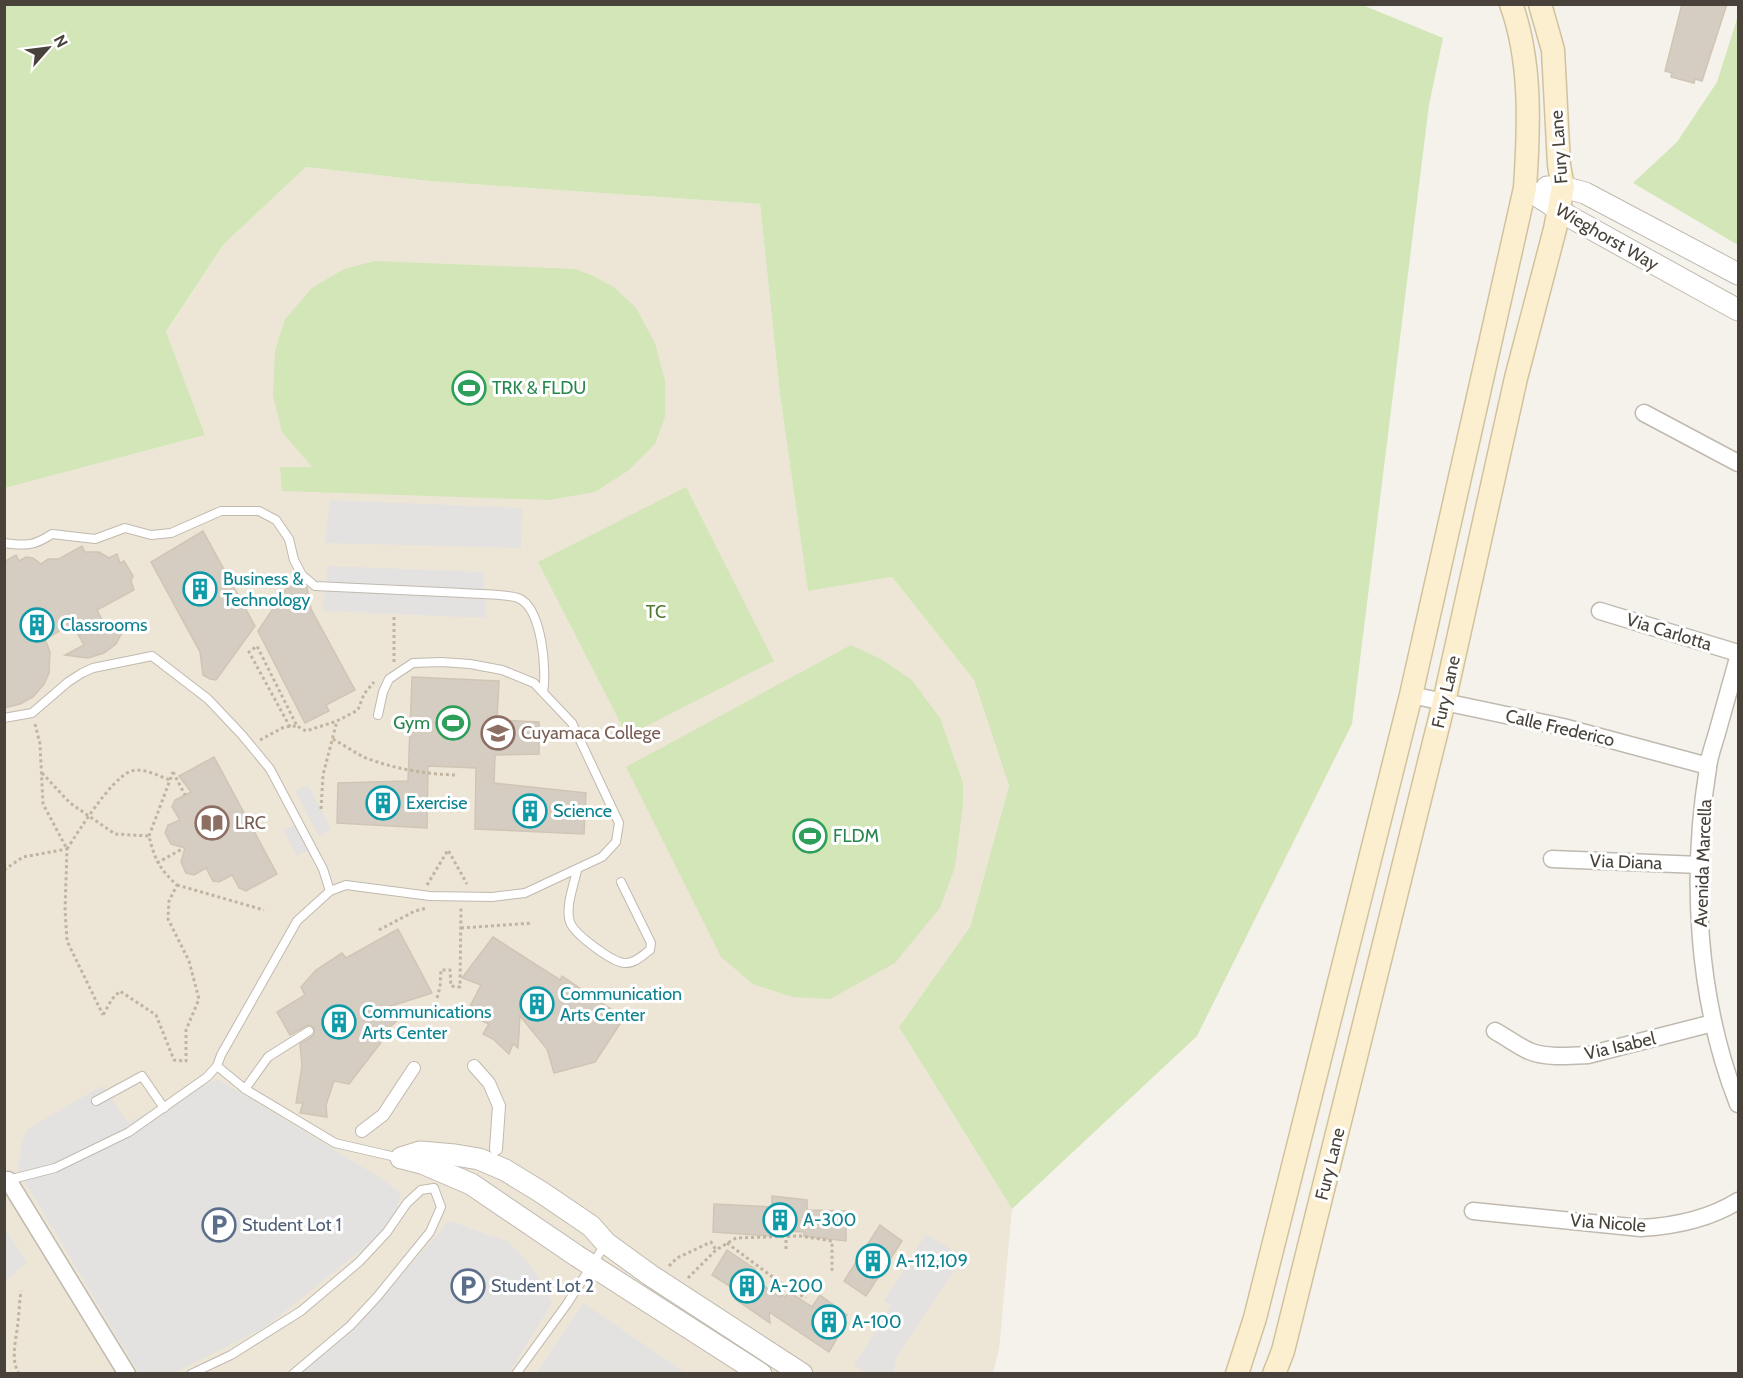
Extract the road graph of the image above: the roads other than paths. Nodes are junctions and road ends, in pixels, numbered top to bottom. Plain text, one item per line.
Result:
1 (1510, 4) edge
2 (1540, 4) edge
3 (1563, 187) junction
4 (1525, 188) junction
5 (1559, 210) junction
6 (1738, 274) edge
7 (1738, 310) edge
8 (1644, 413) dead end
9 (1738, 463) edge
10 (4, 543) edge
11 (1600, 610) dead end
12 (1738, 653) edge
13 (1738, 658) edge
14 (543, 692) junction
15 (1411, 695) junction
16 (1444, 702) junction
17 (378, 715) dead end
18 (4, 718) edge
19 (1708, 766) junction
20 (1552, 859) dead end
21 (1700, 865) junction
22 (577, 870) junction
23 (621, 882) dead end
24 (330, 891) junction
25 (1713, 1023) junction
26 (309, 1031) dead end
27 (1495, 1031) dead end
28 (217, 1066) junction
29 (474, 1066) dead end
30 (414, 1068) dead end
31 (245, 1089) junction
32 (96, 1101) dead end
33 (1738, 1104) edge
34 (164, 1108) junction
35 (362, 1131) dead end
36 (496, 1149) dead end
37 (401, 1158) junction
38 (6, 1180) edge
39 (1738, 1201) edge
40 (1473, 1211) dead end
41 (606, 1244) junction
42 (592, 1265) junction
43 (650, 1275) junction
44 (127, 1374) edge
45 (191, 1374) edge
46 (293, 1374) edge
47 (516, 1374) edge
48 (761, 1374) edge
49 (802, 1374) edge
50 (1237, 1374) edge
51 (1275, 1374) edge

1 - 4 main road, Fury Lane
2 - 3 main road, Fury Lane
3 - 4 street, Wieghorst Way
3 - 5 main road, Fury Lane
3 - 6 street, Wieghorst Way
4 - 5 street, Wieghorst Way
4 - 15 main road, Fury Lane
5 - 7 street, Wieghorst Way
5 - 16 main road, Fury Lane
8 - 9 street
10 - 14 lane
11 - 12 street, Via Carlotta
13 - 19 street, Avenida Marcella
14 - 17 lane
14 - 22 lane
15 - 16 street, Calle Frederico
15 - 50 main road, Fury Lane
16 - 19 street, Calle Frederico
16 - 51 main road, Fury Lane
18 - 24 lane
19 - 21 street, Avenida Marcella
20 - 21 street, Via Diana
21 - 25 street, Avenida Marcella
22 - 23 lane
22 - 24 lane
24 - 28 lane
25 - 27 street, Via Isabel
25 - 33 street, Avenida Marcella
26 - 31 lane
28 - 31 lane
28 - 34 lane
29 - 36 street
30 - 35 street
31 - 37 lane
32 - 34 lane
34 - 38 lane
37 - 41 street
37 - 42 street
38 - 44 street
39 - 40 street, Via Nicole
41 - 42 lane
41 - 43 street
42 - 43 street
42 - 47 lane
42 - 48 street
43 - 49 street
45 - 46 lane

